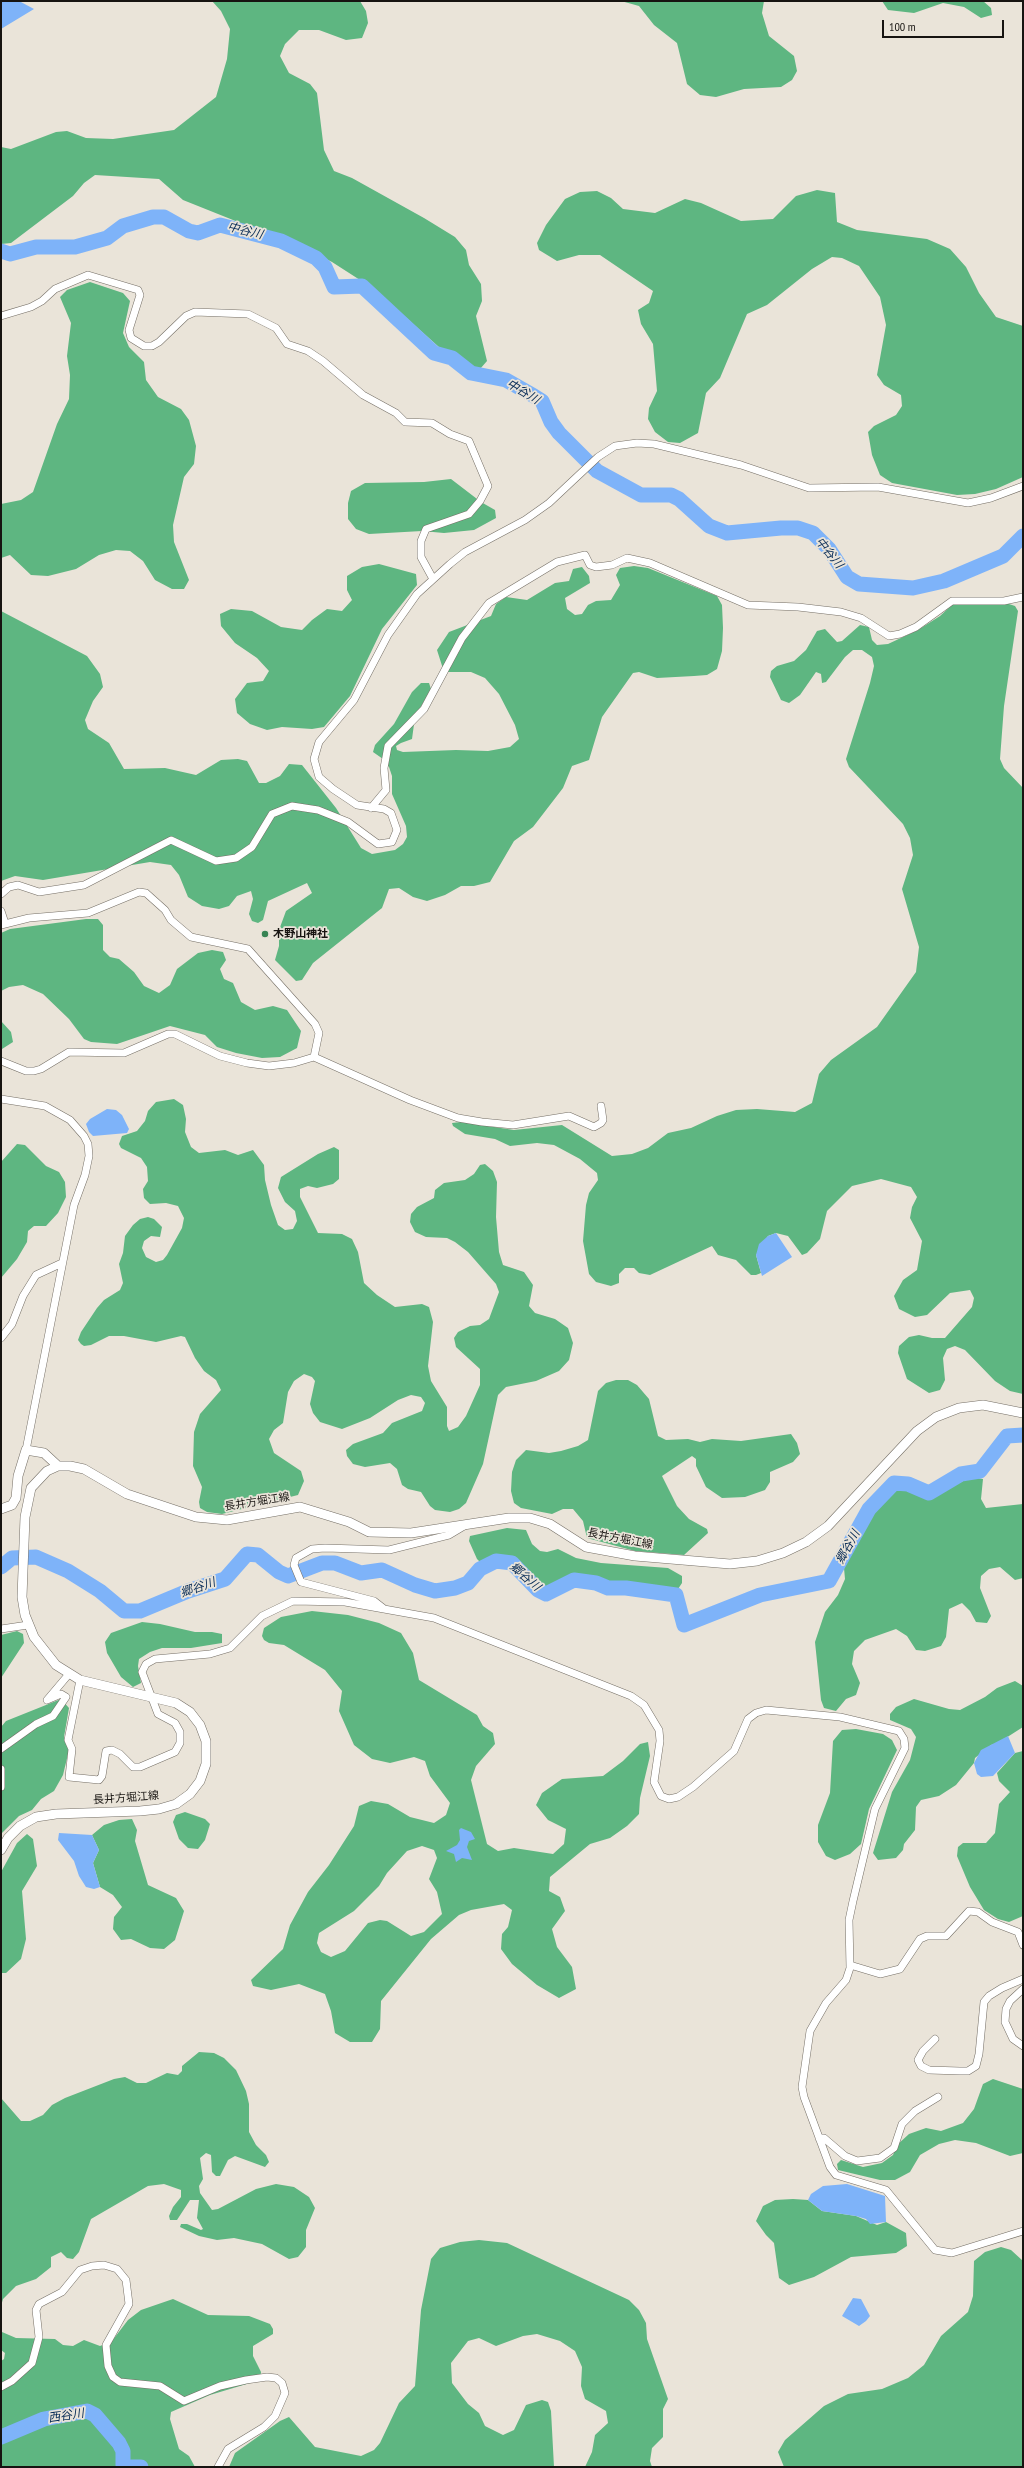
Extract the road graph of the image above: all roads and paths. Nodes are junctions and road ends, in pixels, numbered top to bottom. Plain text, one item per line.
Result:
1 (1, 316) edge
2 (1023, 486) edge
3 (433, 579) junction
4 (1023, 598) edge
5 (371, 808) junction
6 (1, 894) edge
7 (1, 912) edge
8 (3, 924) edge
9 (314, 1057) junction
10 (1, 1061) edge
11 (1, 1099) edge
12 (601, 1106) dead end
13 (62, 1263) junction
14 (1, 1338) edge
15 (1023, 1413) edge
16 (26, 1450) junction
17 (58, 1466) junction
18 (1, 1509) edge
19 (465, 1525) junction
20 (384, 1609) junction
21 (28, 1625) junction
22 (1, 1629) edge
23 (69, 1674) junction
24 (80, 1680) junction
25 (151, 1697) junction
26 (1, 1749) edge
27 (1, 1769) edge
28 (1, 1787) edge
29 (1, 1850) edge
30 (1023, 1945) edge
31 (850, 1965) junction
32 (1023, 1978) edge
33 (1023, 1989) edge
34 (936, 2039) dead end
35 (1023, 2046) edge
36 (938, 2097) dead end
37 (819, 2138) junction
38 (1023, 2231) edge
39 (1, 2387) edge
40 (218, 2467) edge

1 - 3 street
2 - 3 street
3 - 5 street
4 - 5 street
5 - 6 street
7 - 8 street
8 - 9 street
9 - 10 street
9 - 12 street
11 - 13 street
13 - 14 street
13 - 16 street
15 - 19 main road, 長井方堀江線
16 - 17 main road
16 - 18 main road
17 - 19 main road, 長井方堀江線
17 - 21 main road, 長井方堀江線
19 - 20 street
20 - 25 street
20 - 31 street
21 - 22 street
21 - 23 main road, 長井方堀江線
23 - 24 main road, 長井方堀江線
23 - 26 street
24 - 25 main road, 長井方堀江線
24 - 25 street
25 - 29 main road, 長井方堀江線
27 - 28 street
30 - 31 street
31 - 37 street
32 - 34 street
33 - 35 street
36 - 37 street
37 - 38 street
39 - 40 street

